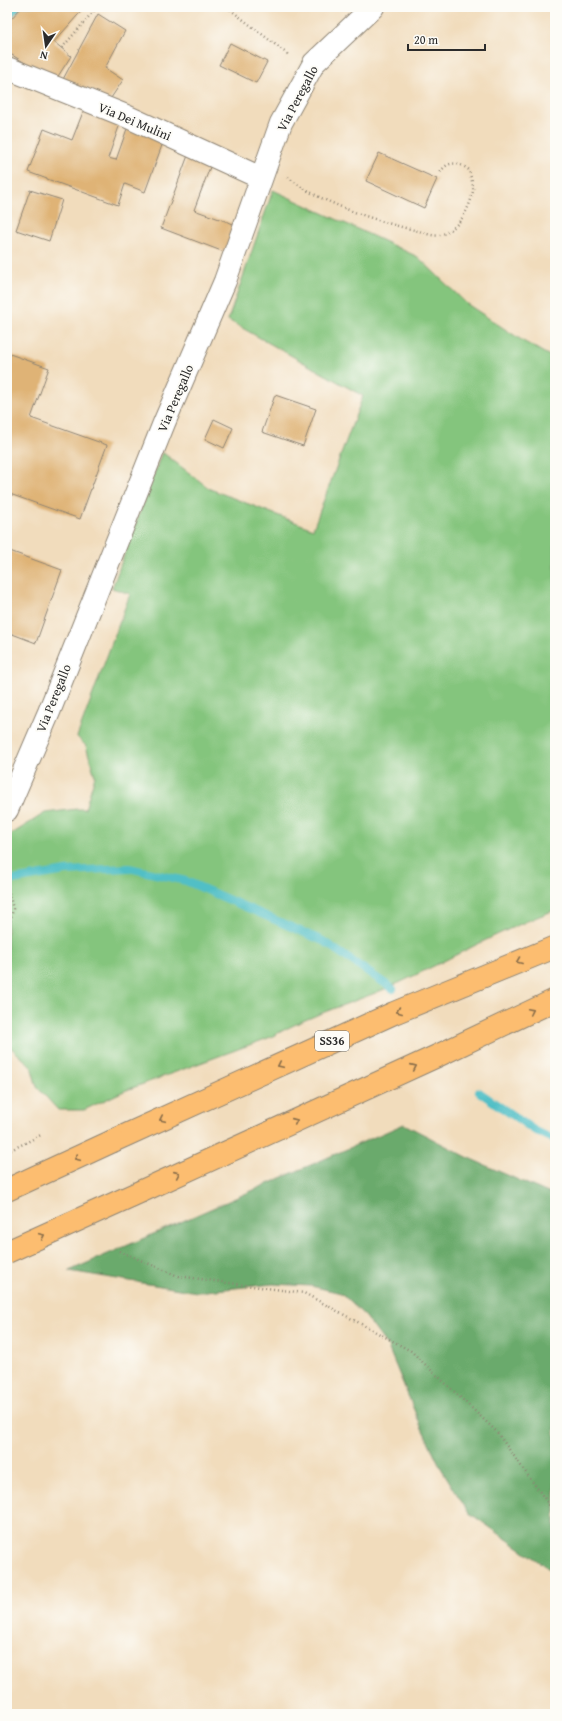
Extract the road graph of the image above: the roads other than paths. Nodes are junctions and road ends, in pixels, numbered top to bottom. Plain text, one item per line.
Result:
1 (373, 7) edge
2 (7, 68) edge
3 (264, 168) junction
4 (7, 810) edge
5 (555, 947) edge
6 (555, 1000) edge
7 (7, 1190) edge
8 (7, 1252) edge

1 - 3 street, Via Peregallo
2 - 3 street, Via Dei Mulini
3 - 4 street, Via Peregallo
5 -> 7 highway, SS36, bridge
8 -> 6 highway, bridge

